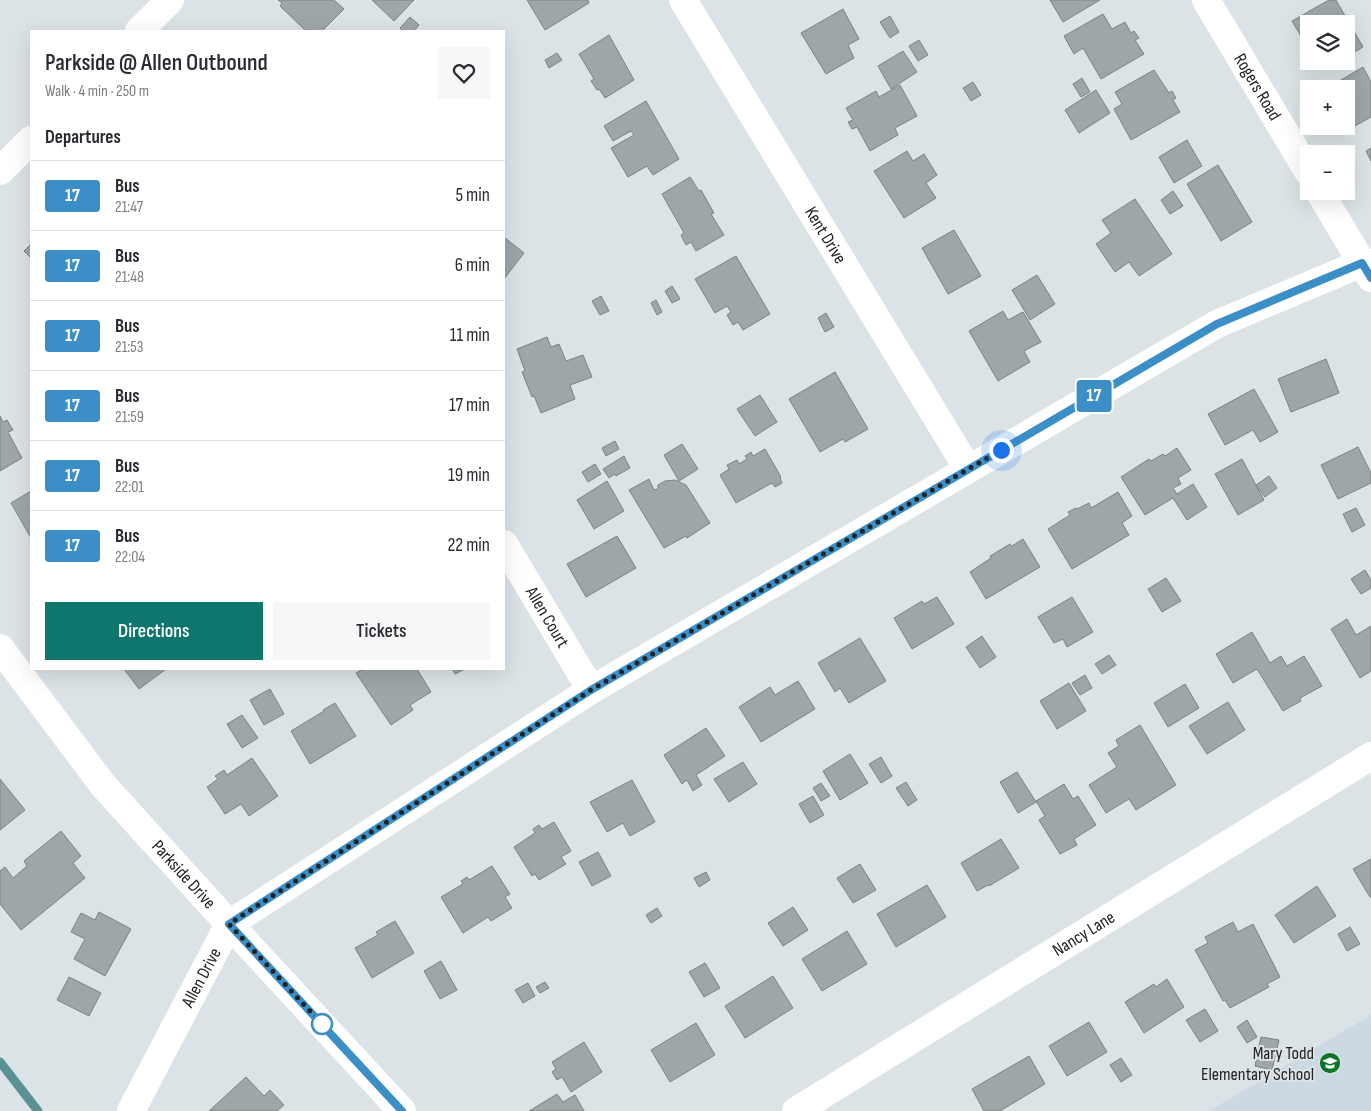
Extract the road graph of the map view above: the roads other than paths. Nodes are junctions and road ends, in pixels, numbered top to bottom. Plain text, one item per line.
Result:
1 (170, 0) edge
2 (683, 0) edge
3 (1206, 0) edge
4 (140, 30) edge
5 (30, 141) edge
6 (1300, 158) edge
7 (0, 171) edge
8 (1326, 200) edge
9 (1368, 268) edge
10 (968, 469) junction
11 (505, 546) edge
12 (0, 648) edge
13 (591, 690) junction
14 (1371, 756) edge
15 (229, 924) junction
16 (131, 1111) edge
17 (402, 1111) edge
18 (796, 1111) edge

1 - 4 street
2 - 10 street, Kent Drive
3 - 6 street, Rogers Road
5 - 7 street
8 - 9 street
9 - 10 street, Allen Drive
10 - 13 street, Allen Drive
11 - 13 street, Allen Court
12 - 15 street, Parkside Drive
13 - 15 street, Allen Drive
14 - 18 street, Nancy Lane
15 - 16 street, Allen Drive
15 - 17 street, Parkside Drive

